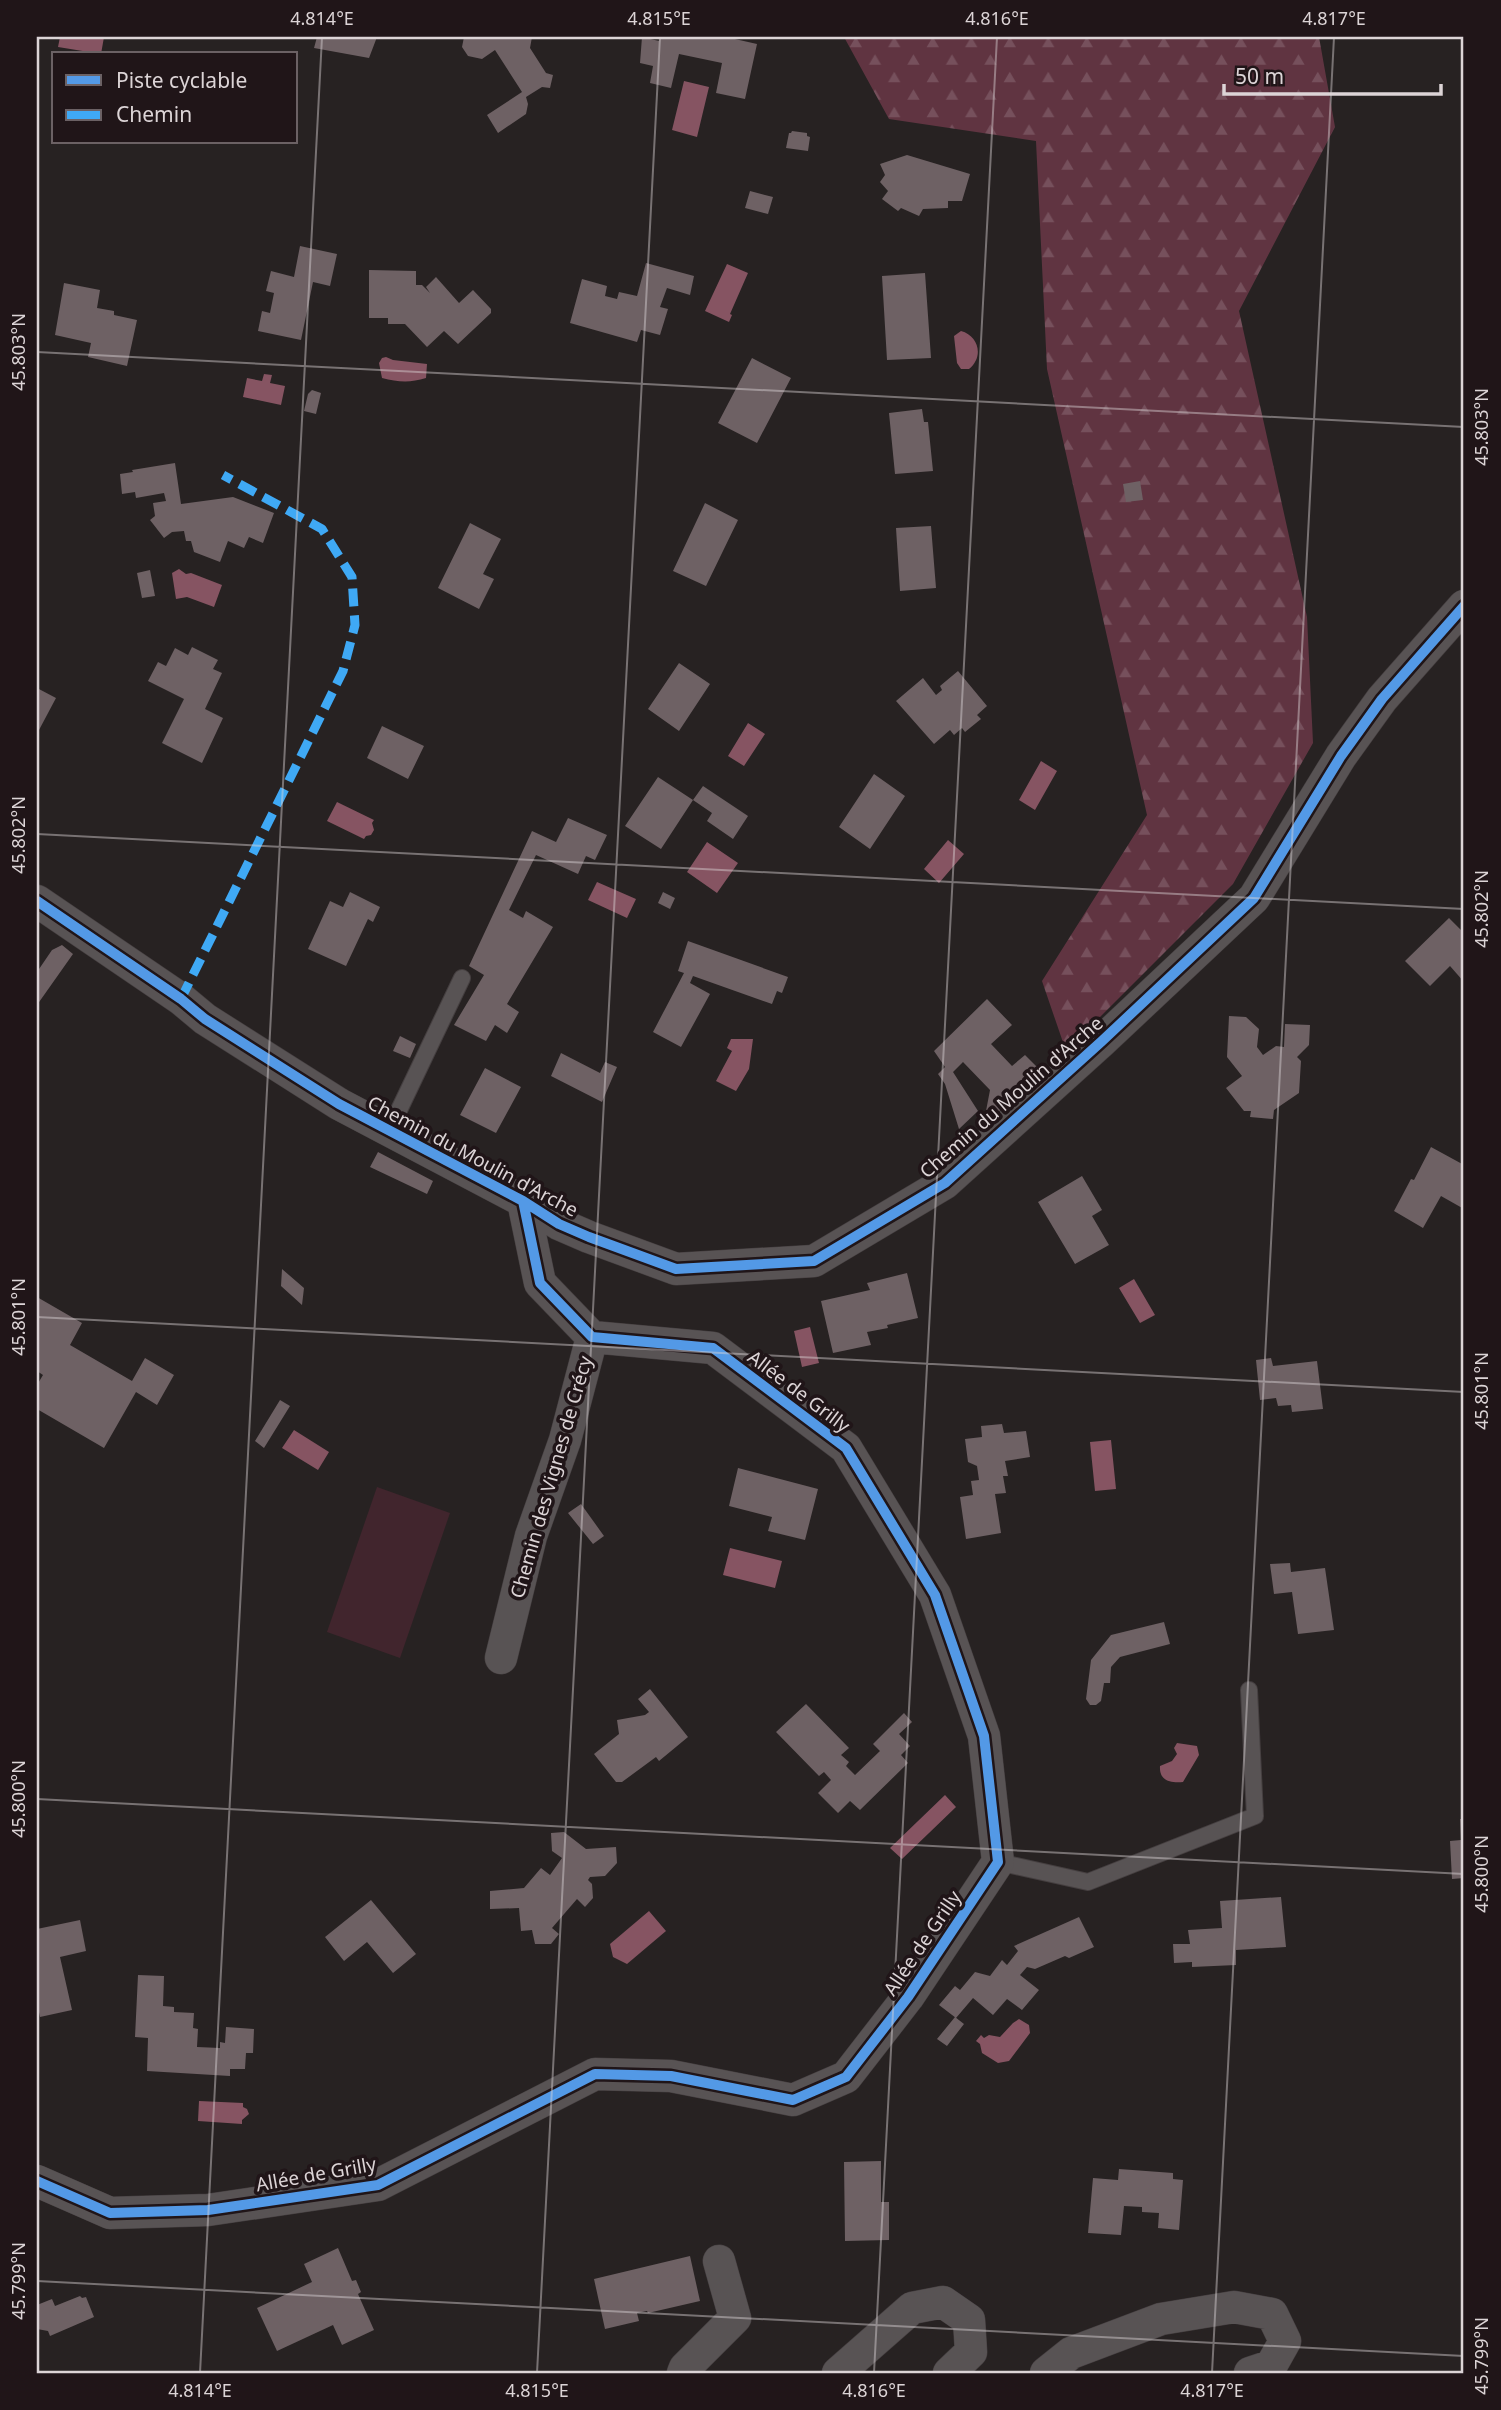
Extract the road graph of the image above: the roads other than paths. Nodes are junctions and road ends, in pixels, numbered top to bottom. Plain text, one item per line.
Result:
1 (1464, 606) edge
2 (37, 901) edge
3 (462, 978) dead end
4 (389, 1131) junction
5 (523, 1201) junction
6 (592, 1337) junction
7 (501, 1658) dead end
8 (1250, 1690) dead end
9 (998, 1862) junction
10 (37, 2181) edge
11 (719, 2261) dead end
12 (683, 2373) edge
13 (838, 2373) edge
14 (949, 2373) edge
15 (1046, 2373) edge
16 (1251, 2373) edge

1 - 5 street, Chemin du Moulin d'Arche
2 - 4 street, Chemin du Moulin d'Arche
3 - 4 lane
4 - 5 street, Chemin du Moulin d'Arche
5 - 6 street
6 - 7 street, Chemin des Vignes de Crécy
6 - 9 street, Allée de Grilly
8 - 9 lane
9 - 10 street, Allée de Grilly
11 - 12 street
13 - 14 street
15 - 16 street

